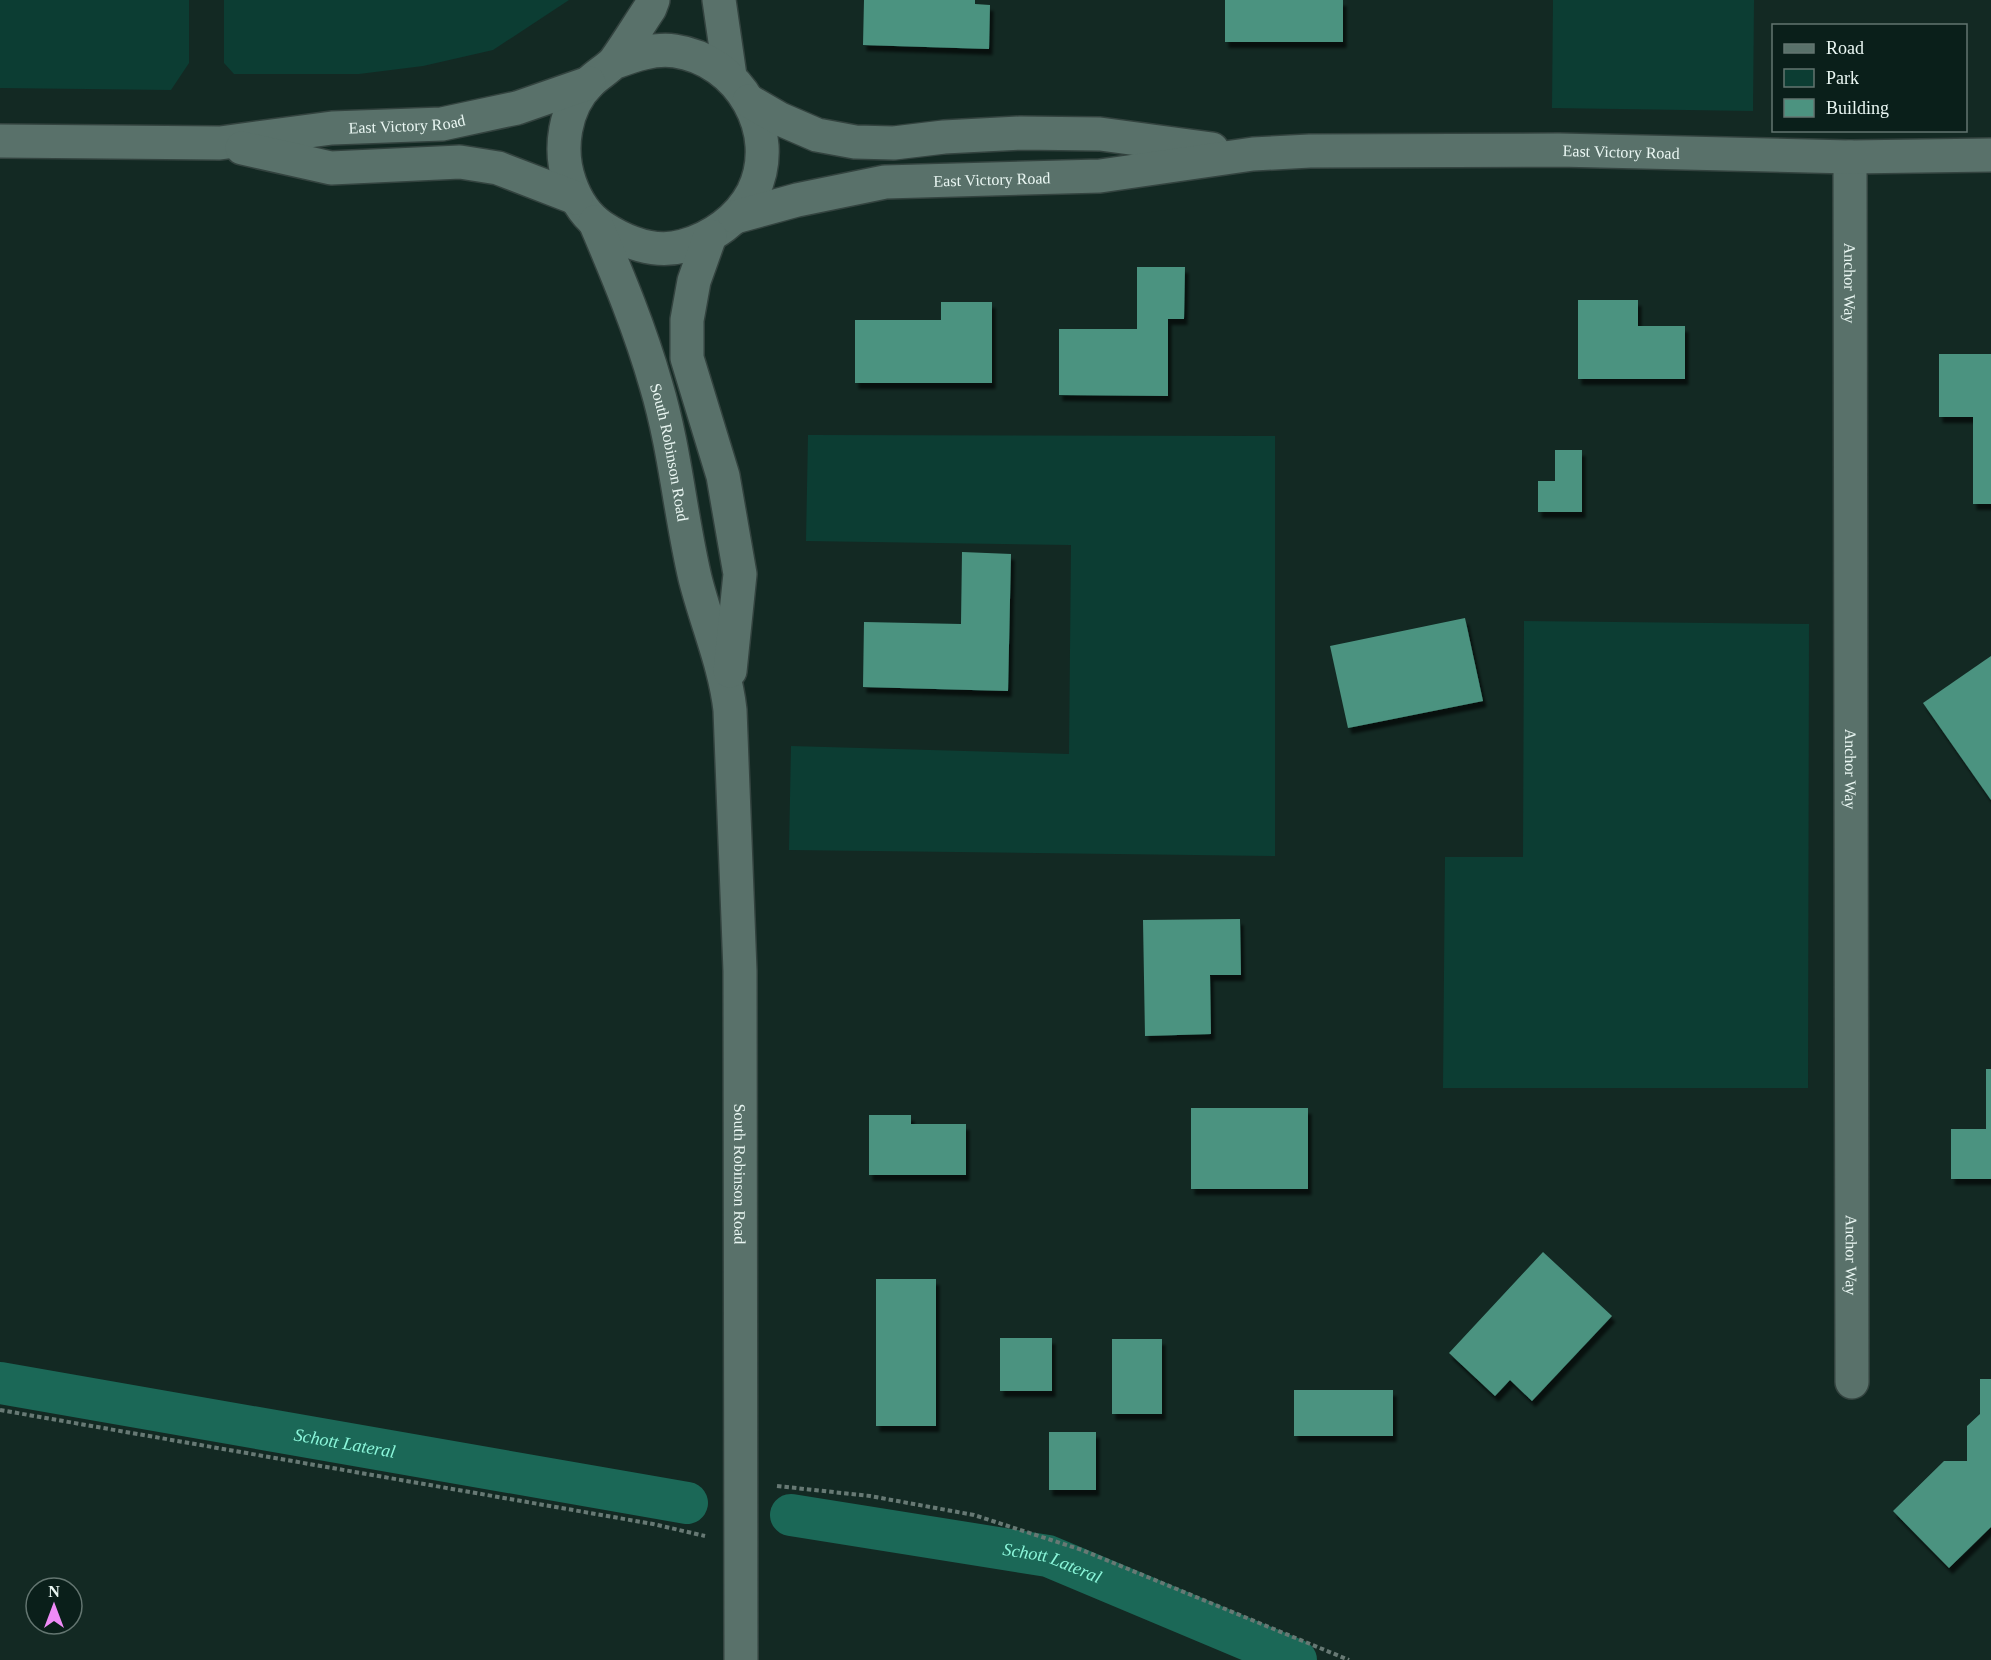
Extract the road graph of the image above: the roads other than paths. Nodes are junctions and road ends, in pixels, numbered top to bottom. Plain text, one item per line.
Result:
1 (653, 0) edge
2 (719, 0) edge
3 (601, 73) junction
4 (740, 89) junction
5 (0, 141) edge
6 (220, 143) junction
7 (1253, 154) junction
8 (1991, 155) edge
9 (1850, 157) junction
10 (585, 210) junction
11 (722, 227) junction
12 (728, 688) junction
13 (1852, 1382) dead end
14 (741, 1660) edge

1 - 3 street
2 - 4 street
3 - 4 street
3 - 6 street, East Victory Road
3 - 10 street
4 - 7 street, East Victory Road
4 - 11 street
5 - 6 street, East Victory Road
6 - 10 street, East Victory Road
7 - 9 street, East Victory Road
7 - 11 street, East Victory Road
8 - 9 street, East Victory Road
9 - 13 street, Anchor Way
10 - 11 street
10 - 12 street, South Robinson Road
11 - 12 street, South Robinson Road
12 - 14 street, South Robinson Road

